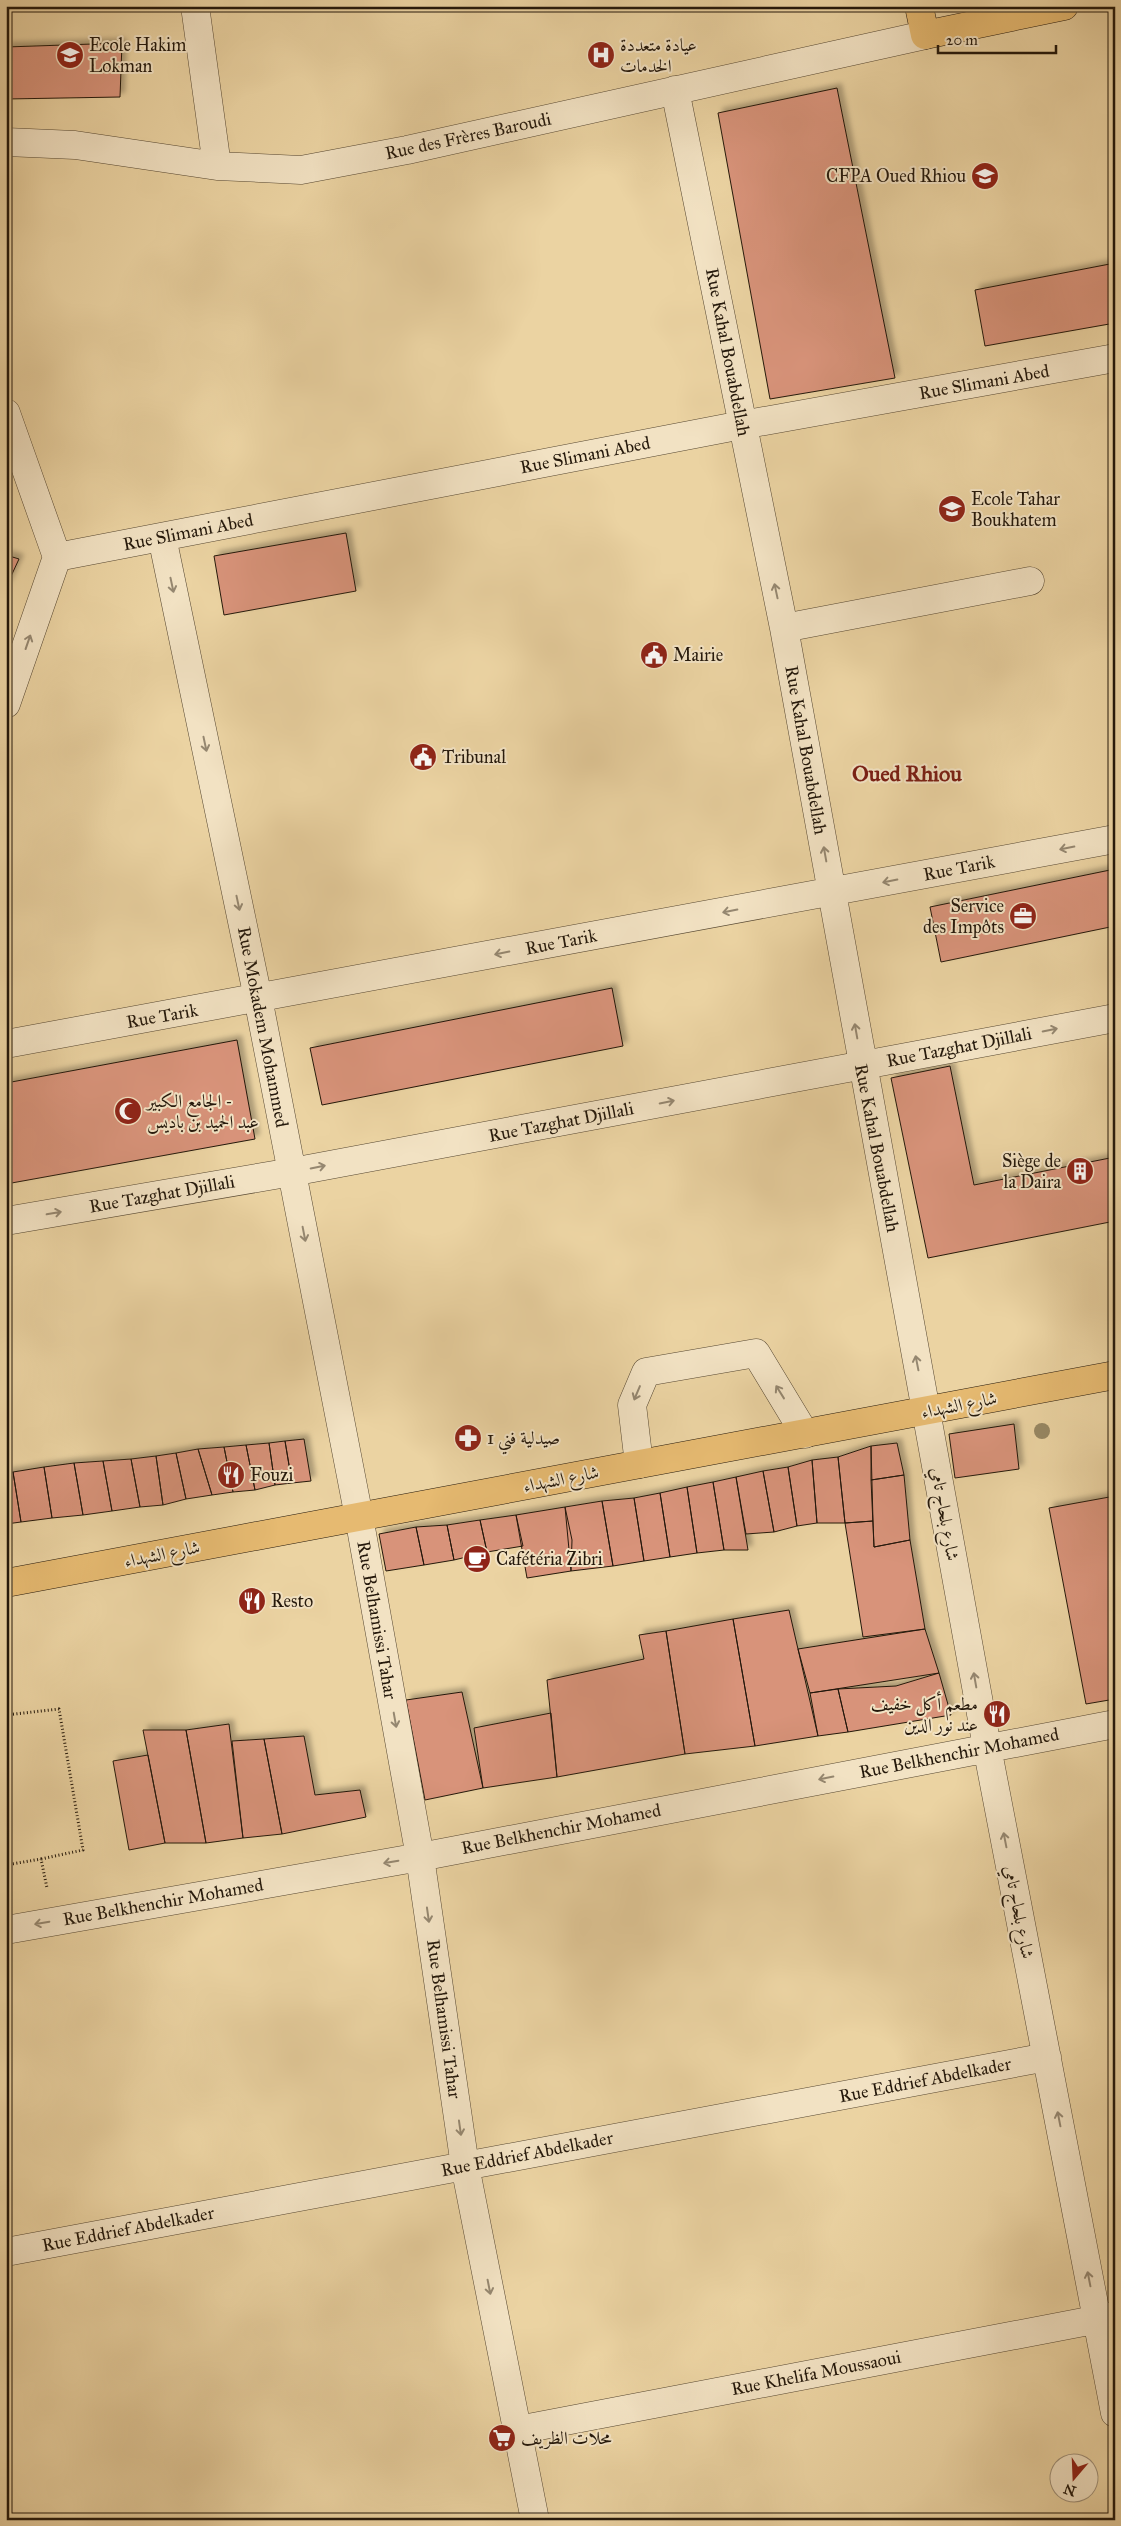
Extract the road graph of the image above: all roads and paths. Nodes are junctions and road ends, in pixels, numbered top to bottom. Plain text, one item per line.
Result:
1 (195, 6) edge
2 (919, 6) edge
3 (1064, 6) edge
4 (925, 35) junction
5 (675, 90) junction
6 (6, 142) edge
7 (217, 166) junction
8 (1115, 358) edge
9 (6, 413) edge
10 (742, 425) junction
11 (162, 537) junction
12 (57, 557) junction
13 (1030, 581) dead end
14 (784, 628) junction
15 (6, 704) edge
16 (1115, 839) edge
17 (832, 892) junction
18 (258, 998) junction
19 (1115, 1018) edge
20 (6, 1044) edge
21 (862, 1065) junction
22 (292, 1172) junction
23 (6, 1221) edge
24 (1115, 1375) edge
25 (926, 1411) junction
26 (805, 1434) junction
27 (640, 1464) junction
28 (359, 1517) junction
29 (6, 1583) edge
30 (6, 1715) edge
31 (1115, 1724) edge
32 (987, 1747) junction
33 (420, 1857) junction
34 (41, 1859) junction
35 (6, 1866) edge
36 (54, 1921) junction
37 (6, 1930) edge
38 (1047, 2057) junction
39 (465, 2166) junction
40 (6, 2252) edge
41 (1106, 2317) edge
42 (1115, 2413) edge
43 (518, 2430) junction
44 (535, 2520) edge

1 - 7 street
2 - 4 main road
3 - 4 main road
4 - 5 street, Rue des Frères Baroudi
5 - 7 street, Rue des Frères Baroudi
5 - 10 street, Rue Kahal Bouabdellah
6 - 7 street, Rue des Frères Baroudi
8 - 10 street, Rue Slimani Abed
9 - 12 street
10 - 11 street, Rue Slimani Abed
14 -> 10 street, Rue Kahal Bouabdellah
11 - 12 street, Rue Slimani Abed
11 -> 18 street, Rue Mokadem Mohammed
15 -> 12 street
13 - 14 street
17 -> 14 street, Rue Kahal Bouabdellah
16 -> 17 street, Rue Tarik
17 -> 18 street, Rue Tarik
21 -> 17 street, Rue Kahal Bouabdellah
18 - 20 street, Rue Tarik
18 - 22 street, Rue Mokadem Mohammed
21 -> 19 street, Rue Tazghat Djillali
22 -> 21 street, Rue Tazghat Djillali
25 -> 21 street, Rue Kahal Bouabdellah
23 -> 22 street, Rue Tazghat Djillali
22 -> 28 street, Rue Mokadem Mohammed
24 - 25 main road, شارع الشهداء
25 - 26 main road, شارع الشهداء
32 -> 25 street, شارع بلحاج تامي
26 - 27 main road, شارع الشهداء
26 -> 27 street
27 - 28 main road, شارع الشهداء
28 - 29 main road, شارع الشهداء
28 -> 33 street, Rue Belhamissi Tahar
30 - 34 path
31 - 32 street, Rue Belkhenchir Mohamed
32 -> 33 street, Rue Belkhenchir Mohamed
38 -> 32 street, شارع بلحاج تامي
33 -> 36 street, Rue Belkhenchir Mohamed
33 -> 39 street, Rue Belhamissi Tahar
34 - 35 path
34 - 36 path
36 -> 37 street, Rue Belkhenchir Mohamed
38 - 39 street, Rue Eddrief Abdelkader
41 -> 38 street, شارع بلحاج تامي
39 - 40 street, Rue Eddrief Abdelkader
39 -> 43 street, Rue Belhamissi Tahar
41 - 42 street, شارع بلحاج تامي
41 - 43 street, Rue Khelifa Moussaoui
43 - 44 street, Rue Belhamissi Tahar

